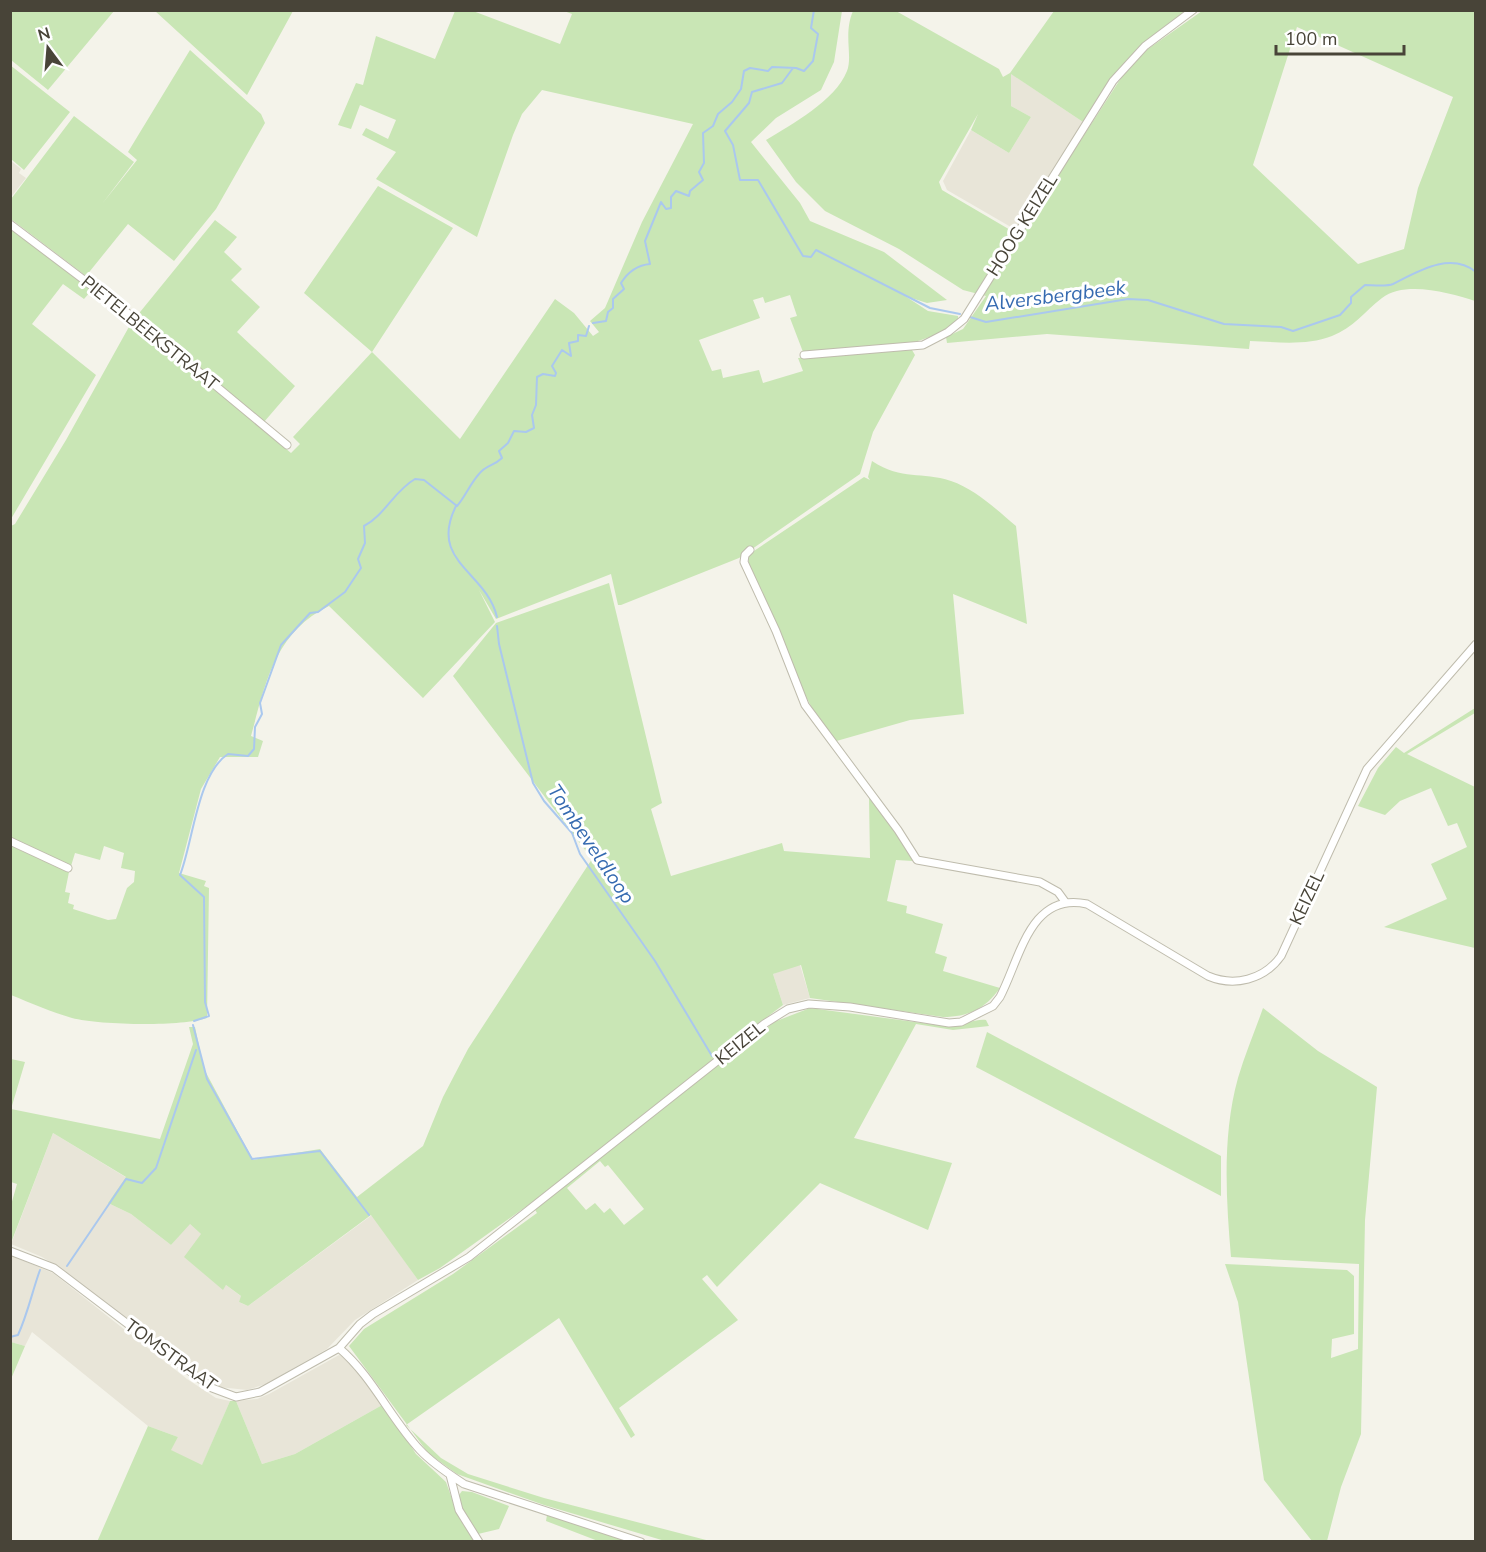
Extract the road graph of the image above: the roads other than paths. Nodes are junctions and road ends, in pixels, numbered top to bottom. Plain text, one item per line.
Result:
1 (1193, 10) edge
2 (10, 224) edge
3 (804, 355) dead end
4 (287, 445) dead end
5 (750, 550) dead end
6 (1476, 644) edge
7 (10, 841) edge
8 (68, 868) dead end
9 (1065, 903) junction
10 (10, 1251) edge
11 (419, 1286) joint
12 (339, 1348) junction
13 (450, 1475) junction
14 (479, 1542) edge
15 (641, 1542) edge

1 - 3 street, HOOG KEIZEL
2 - 4 street, PIETELBEEKSTRAAT
5 - 9 street
6 - 9 street, KEIZEL
7 - 8 street
9 - 11 street, KEIZEL
10 - 12 street, TOMSTRAAT
11 - 12 street, TOMSTRAAT
12 - 13 street
13 - 14 street
13 - 15 street

